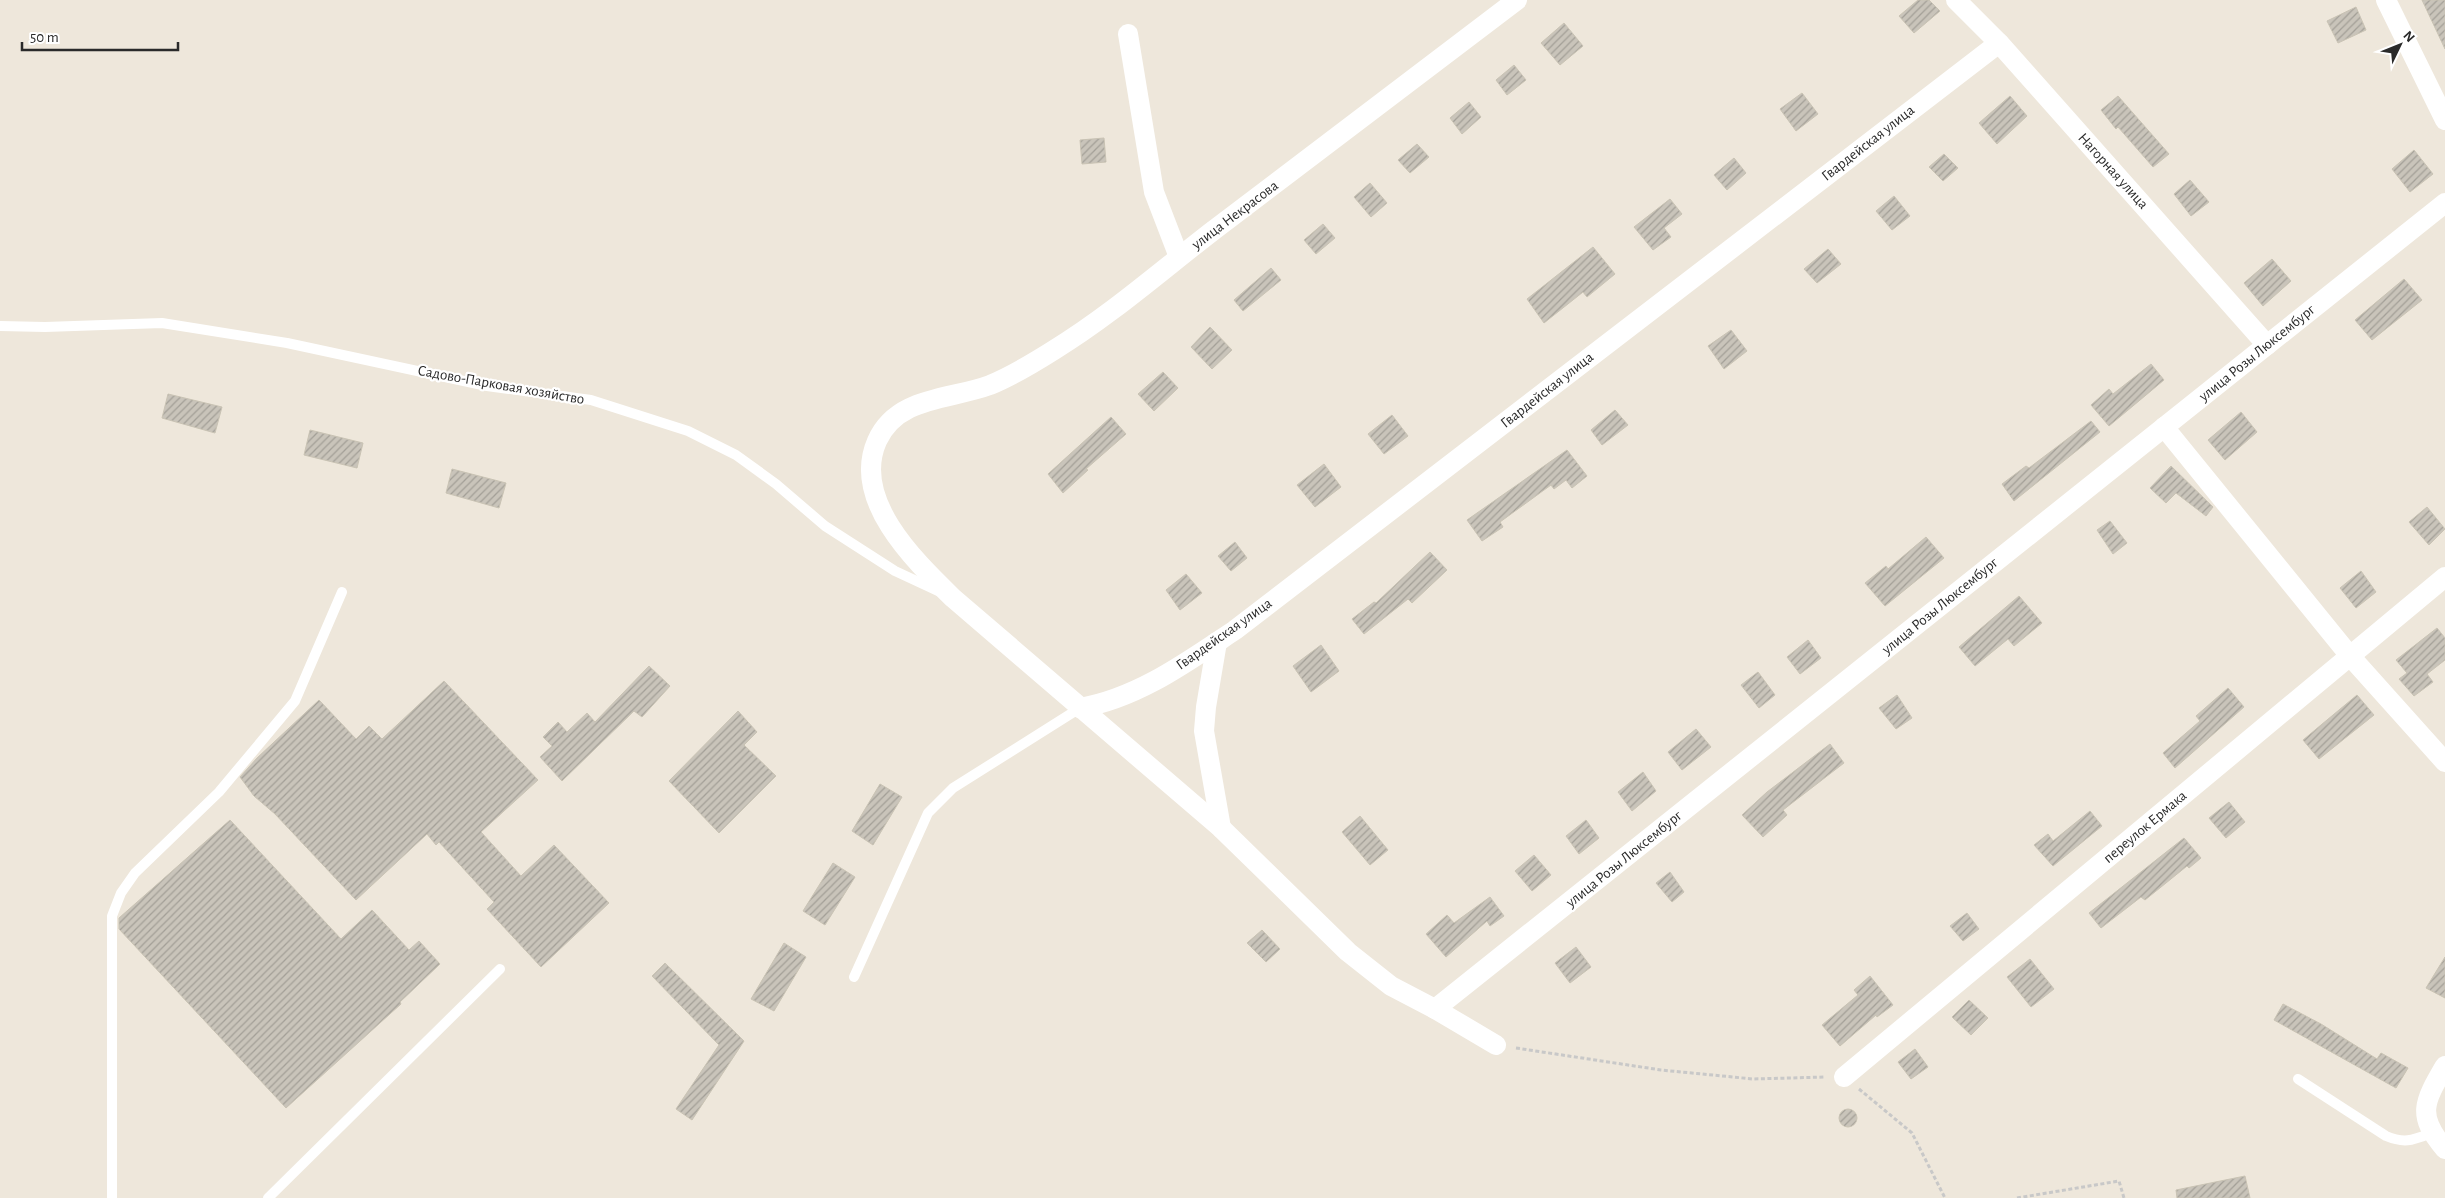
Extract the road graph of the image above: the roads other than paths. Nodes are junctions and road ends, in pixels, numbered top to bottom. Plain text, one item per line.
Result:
1 (1517, 0) edge
2 (1956, 0) edge
3 (2386, 0) edge
4 (1128, 34) dead end
5 (1999, 42) junction
6 (2445, 120) edge
7 (2445, 203) edge
8 (1180, 257) junction
9 (0, 326) edge
10 (2267, 345) junction
11 (2164, 427) junction
12 (2445, 577) edge
13 (342, 592) dead end
14 (953, 598) junction
15 (1217, 642) junction
16 (2350, 656) junction
17 (1080, 708) junction
18 (2445, 762) edge
19 (1221, 828) junction
20 (500, 970) dead end
21 (854, 977) dead end
22 (1436, 1009) junction
23 (1496, 1045) road end
24 (2445, 1066) edge
25 (1844, 1077) road end
26 (2298, 1079) dead end
27 (2432, 1133) junction
28 (2445, 1149) edge
29 (112, 1198) edge
30 (268, 1198) edge

1 - 8 street, улица Некрасова
2 - 5 street, Нагорная улица
3 - 6 street
4 - 8 street
5 - 10 street, Нагорная улица
5 - 15 street, Гвардейская улица
7 - 10 street, улица Розы Люксембург
8 - 14 street, улица Некрасова
9 - 14 lane, Садово-Парковая хозяйство
10 - 11 street, улица Розы Люксембург
11 - 16 street
11 - 22 street, улица Розы Люксембург
12 - 16 street, переулок Ермака
13 - 29 lane
14 - 17 street, улица Некрасова
15 - 17 street, Гвардейская улица
15 - 19 street
16 - 18 street
16 - 25 street, переулок Ермака
17 - 19 street, улица Некрасова
17 - 21 lane
19 - 22 street, улица Некрасова
20 - 30 lane
22 - 23 street, улица Некрасова
24 - 27 street
26 - 27 lane
27 - 28 street

